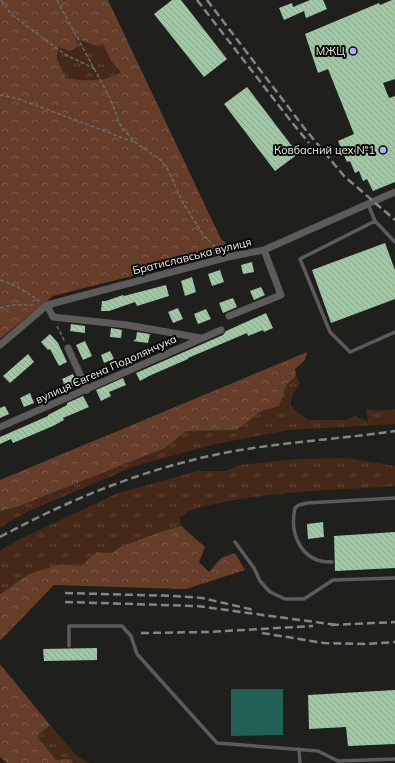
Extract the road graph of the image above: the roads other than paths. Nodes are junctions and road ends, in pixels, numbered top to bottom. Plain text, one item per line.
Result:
1 (395, 192) edge
2 (368, 204) junction
3 (375, 221) junction
4 (395, 242) edge
5 (264, 250) junction
6 (47, 305) junction
7 (229, 316) dead end
8 (221, 330) dead end
9 (395, 332) edge
10 (201, 338) junction
11 (0, 345) edge
12 (68, 348) road end
13 (87, 390) junction
14 (0, 427) edge
15 (395, 498) edge
16 (235, 542) dead end
17 (332, 562) dead end
18 (395, 578) edge
19 (70, 646) dead end
20 (300, 749) junction
21 (395, 758) edge
22 (388, 761) edge
23 (353, 762) edge
24 (300, 763) edge

1 - 2 street, Братиславська вулиця
2 - 3 lane
2 - 5 street, Братиславська вулиця
3 - 4 lane
3 - 9 lane
5 - 6 street, Братиславська вулиця
5 - 7 street
6 - 10 street
6 - 11 street, Братиславська вулиця
8 - 10 street, вулиця Євгена Подолянчука
10 - 13 street, вулиця Євгена Подолянчука
12 - 13 street
13 - 14 street, вулиця Євгена Подолянчука
15 - 17 lane
16 - 18 lane
19 - 20 lane
20 - 23 lane
20 - 24 lane
21 - 22 lane
22 - 23 lane

